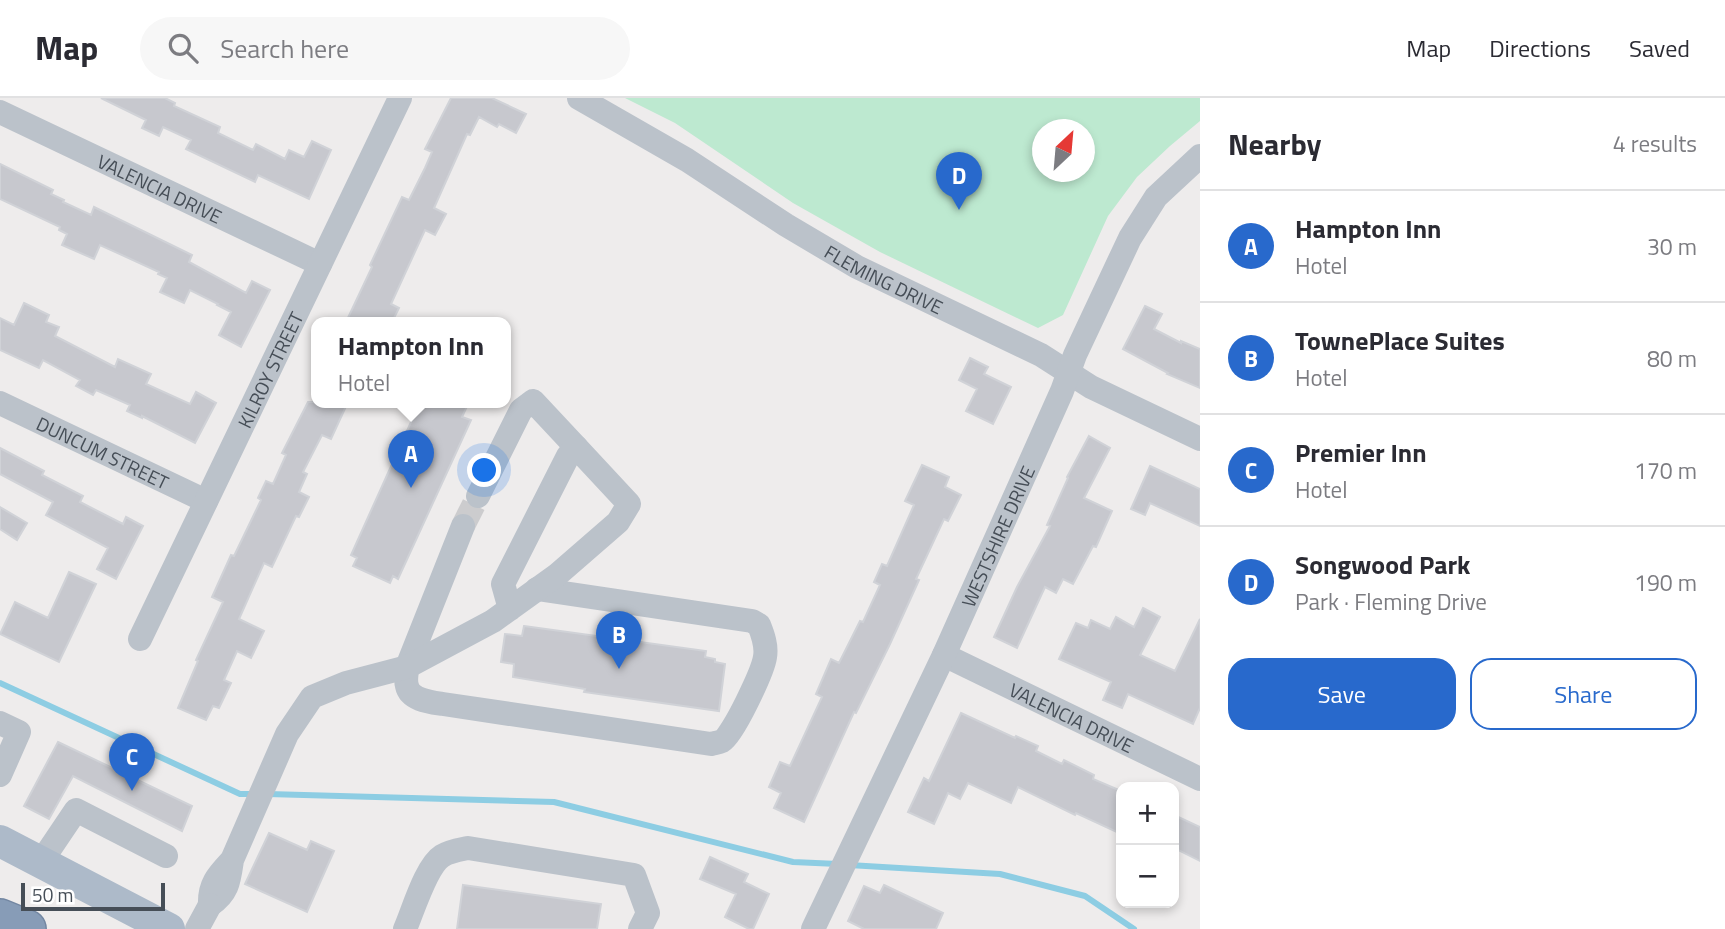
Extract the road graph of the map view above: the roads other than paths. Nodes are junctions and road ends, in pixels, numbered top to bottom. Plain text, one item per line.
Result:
1 (400, 98) edge
2 (579, 98) edge
3 (0, 112) edge
4 (1200, 156) edge
5 (320, 264) junction
6 (1068, 372) junction
7 (0, 403) edge
8 (1200, 439) edge
9 (576, 446) junction
10 (478, 496) tunnel mouth
11 (206, 501) junction
12 (464, 526) tunnel mouth
13 (537, 589) junction
14 (510, 609) junction
15 (140, 639) dead end
16 (944, 655) junction
17 (407, 667) junction
18 (0, 723) edge
19 (0, 775) edge
20 (1200, 779) edge
21 (0, 841) edge
22 (166, 856) dead end
23 (41, 863) junction
24 (0, 918) edge
25 (27, 929) edge
26 (169, 929) edge
27 (197, 929) edge
28 (405, 929) edge
29 (640, 929) edge
30 (813, 929) edge

1 - 5 street, KILROY STREET
2 - 6 street, FLEMING DRIVE
3 - 5 street, VALENCIA DRIVE
4 - 6 street, WESTSHIRE DRIVE
5 - 11 street, KILROY STREET
6 - 8 street, FLEMING DRIVE
6 - 16 street, WESTSHIRE DRIVE
7 - 11 street, DUNCUM STREET
9 - 10 street
9 - 13 street
9 - 14 street
11 - 15 street, KILROY STREET
12 - 17 street
13 - 14 street
13 - 17 street
14 - 17 street
16 - 20 street, VALENCIA DRIVE
16 - 30 street, WESTSHIRE DRIVE
17 - 27 street
18 - 19 street
21 - 23 main road
22 - 23 street
23 - 26 main road
24 - 25 highway
28 - 29 street

